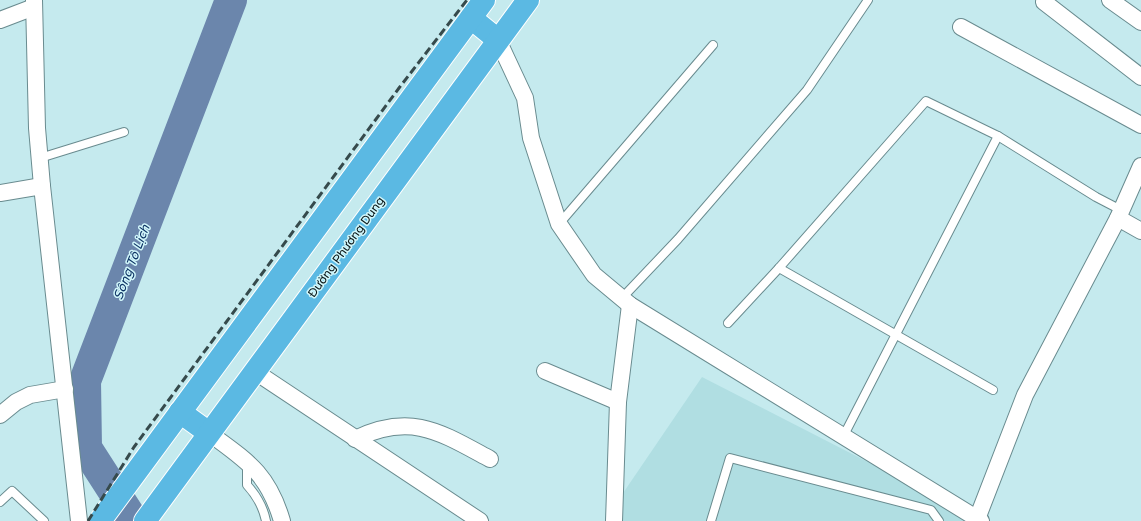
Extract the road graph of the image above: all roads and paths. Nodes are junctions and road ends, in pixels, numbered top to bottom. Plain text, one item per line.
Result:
1 (484, 0) edge
2 (528, 0) edge
3 (868, 0) edge
4 (1110, 0) edge
5 (1044, 2) dead end
6 (34, 4) edge
7 (471, 18) junction
8 (0, 20) edge
9 (1141, 22) edge
10 (961, 27) dead end
11 (498, 40) junction
12 (713, 45) dead end
13 (1141, 77) edge
14 (1141, 126) edge
15 (124, 132) dead end
16 (998, 136) junction
17 (40, 158) junction
18 (1141, 166) edge
19 (42, 186) junction
20 (0, 193) edge
21 (1120, 214) junction
22 (559, 224) junction
23 (1141, 231) edge
24 (779, 268) junction
25 (626, 301) junction
26 (728, 323) dead end
27 (895, 335) junction
28 (254, 371) junction
29 (545, 371) dead end
30 (65, 389) junction
31 (993, 390) dead end
32 (618, 402) junction
33 (180, 412) junction
34 (0, 415) edge
35 (209, 433) junction
36 (843, 437) junction
37 (355, 439) junction
38 (490, 459) dead end
39 (248, 462) junction
40 (0, 502) edge
41 (101, 519) edge
42 (979, 520) edge
43 (44, 521) edge
44 (79, 521) edge
45 (145, 521) edge
46 (266, 521) edge
47 (282, 521) edge
48 (480, 521) edge
49 (614, 521) edge
50 (711, 521) edge
51 (939, 521) edge

1 - 7 highway
2 - 11 highway, Đường Phương Dung
3 - 25 lane
4 - 9 street
5 - 13 street
6 - 8 street
6 - 17 street
7 - 11 highway
7 - 33 highway
10 - 14 street
11 - 22 street
11 - 28 highway, Đường Phương Dung
12 - 22 lane
15 - 17 lane
16 - 21 lane
16 - 24 lane
16 - 27 lane
17 - 19 street
18 - 21 street
19 - 20 street
19 - 30 street
21 - 23 street
21 - 42 street
22 - 25 street
24 - 26 lane
24 - 27 lane
25 - 32 street
25 - 36 street
27 - 31 lane
27 - 36 lane
28 - 35 highway, Đường Phương Dung
28 - 37 street
29 - 32 street
30 - 34 street
30 - 44 street
32 - 49 street
33 - 35 highway
33 - 41 highway
35 - 39 street
35 - 45 highway, Đường Phương Dung
36 - 42 street
37 - 38 street
37 - 48 street
39 - 46 lane
39 - 47 street
40 - 43 lane
50 - 51 lane

